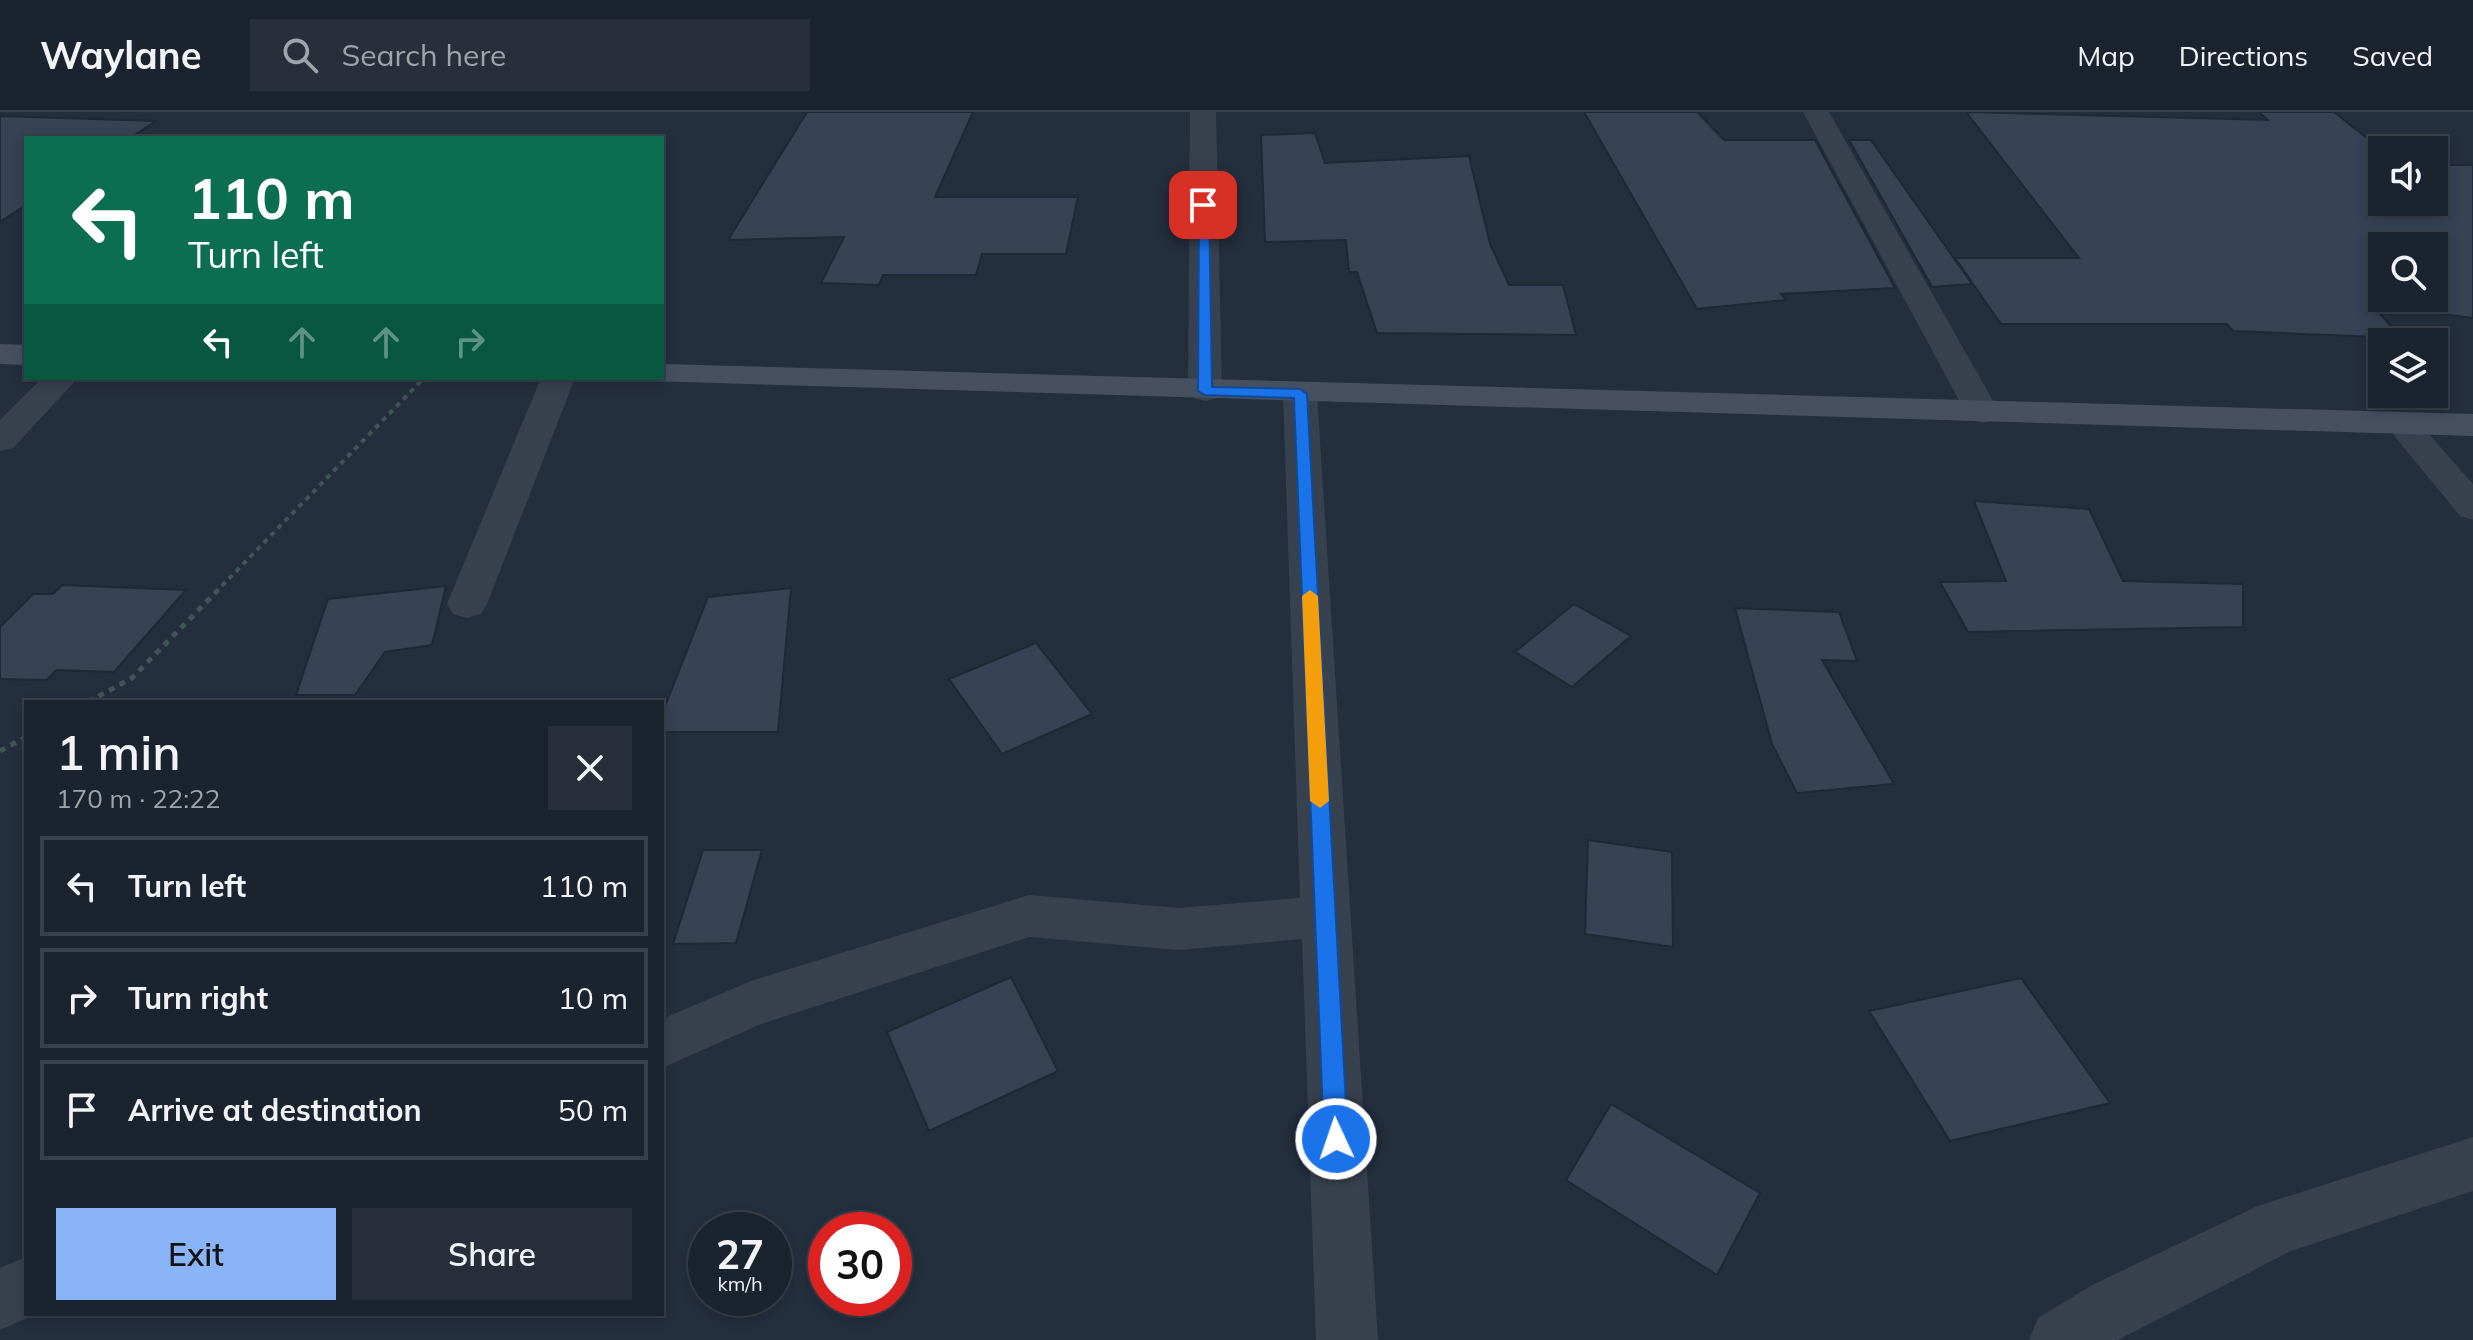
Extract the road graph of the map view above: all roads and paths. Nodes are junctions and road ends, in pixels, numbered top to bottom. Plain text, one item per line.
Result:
1 (1203, 112) edge
2 (1816, 112) edge
3 (0, 354) edge
4 (24, 355) edge
5 (664, 374) edge
6 (59, 380) edge
7 (422, 380) edge
8 (557, 380) edge
9 (1205, 391) junction
10 (1300, 394) junction
11 (1983, 413) junction
12 (2400, 422) junction
13 (2473, 425) edge
14 (0, 440) edge
15 (2473, 508) edge
16 (467, 604) dead end
17 (92, 700) edge
18 (24, 738) edge
19 (0, 751) edge
20 (1325, 917) junction
21 (664, 1043) edge
22 (2473, 1164) edge
23 (24, 1274) edge
24 (0, 1278) edge
25 (24, 1288) edge
26 (0, 1299) edge
27 (1347, 1340) edge
28 (2060, 1340) edge

1 - 9 street
2 - 11 street
3 - 4 street
5 - 9 street
6 - 14 street
7 - 17 path
8 - 16 street
9 - 10 street
10 - 11 street
10 - 20 street
11 - 12 street
12 - 13 street
12 - 15 street
18 - 19 path
20 - 21 street
20 - 27 street
22 - 28 street
23 - 24 street
25 - 26 street

